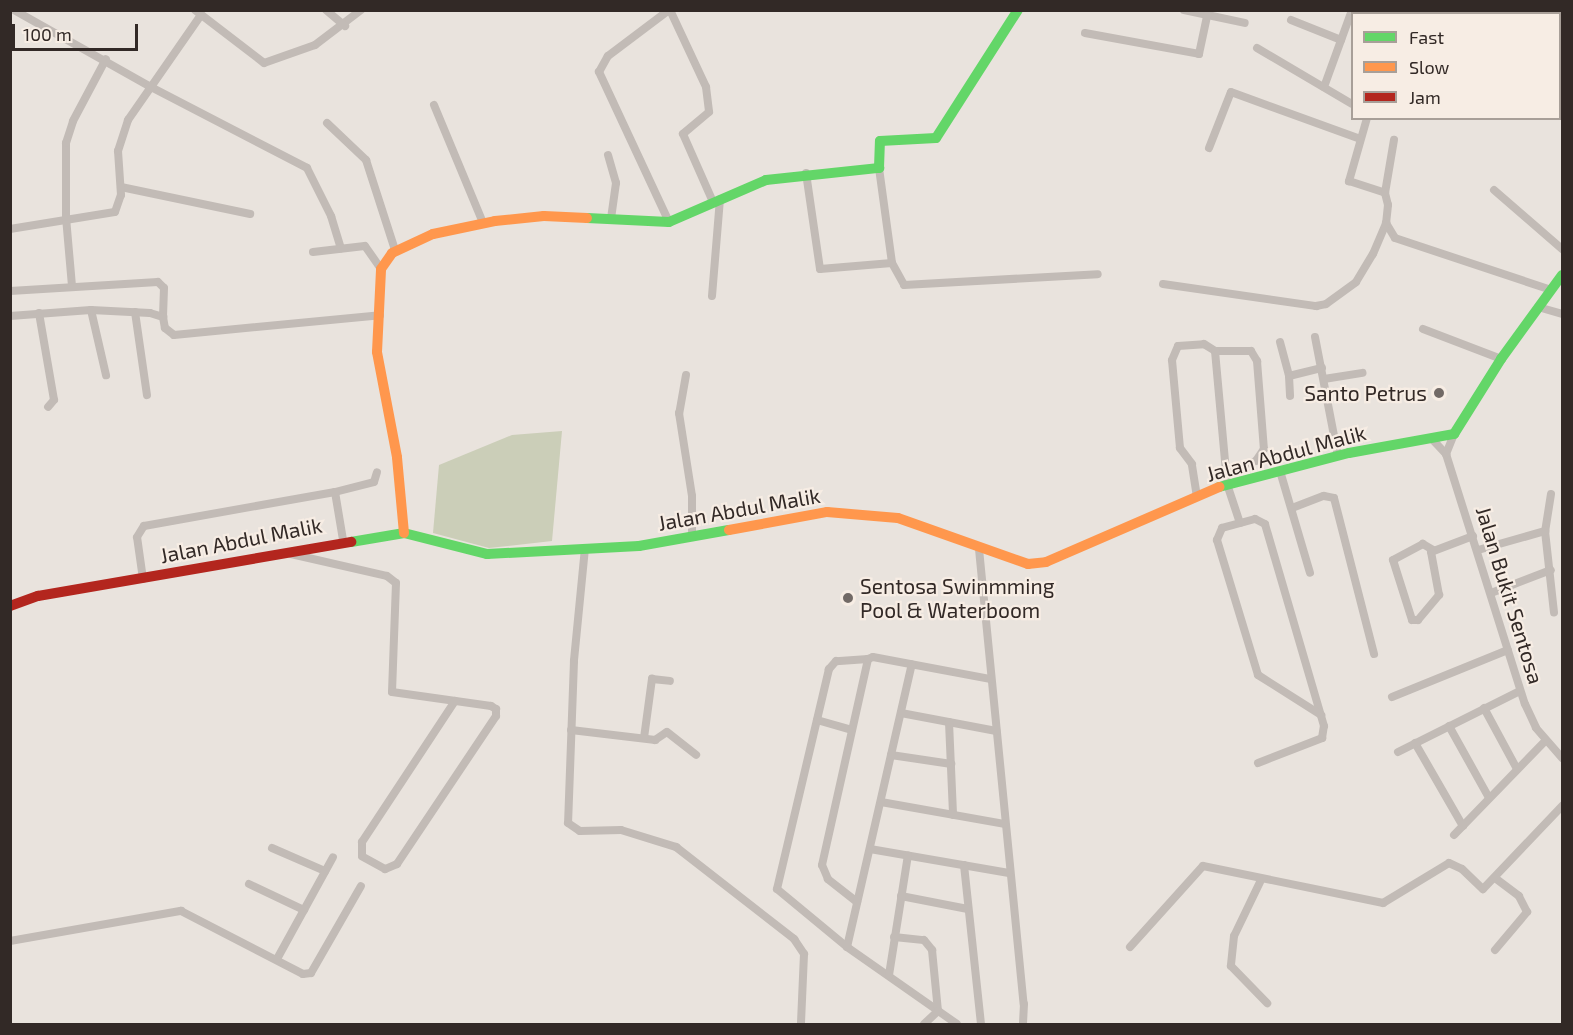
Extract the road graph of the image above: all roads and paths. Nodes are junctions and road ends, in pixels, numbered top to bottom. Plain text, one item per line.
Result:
1 (15, 10) edge
2 (326, 10) edge
3 (361, 10) edge
4 (669, 10) edge
5 (1018, 10) edge
6 (1184, 10) edge
7 (198, 13) edge
8 (659, 13) edge
9 (1351, 13) edge
10 (1207, 15) junction
11 (1291, 20) dead end
12 (1245, 23) dead end
13 (345, 26) junction
14 (1085, 33) dead end
15 (1341, 40) junction
16 (1257, 48) dead end
17 (106, 58) junction
18 (149, 86) junction
19 (1324, 87) junction
20 (1351, 103) edge
21 (434, 105) dead end
22 (1366, 120) edge
23 (327, 123) dead end
24 (1360, 139) junction
25 (1394, 140) dead end
26 (1209, 148) dead end
27 (608, 155) dead end
28 (879, 168) junction
29 (806, 174) junction
30 (121, 187) junction
31 (1494, 190) dead end
32 (1385, 193) junction
33 (717, 201) junction
34 (250, 213) dead end
35 (66, 217) junction
36 (611, 220) junction
37 (669, 222) junction
38 (483, 223) junction
39 (1386, 223) junction
40 (10, 229) edge
41 (341, 248) junction
42 (1563, 249) edge
43 (395, 250) junction
44 (313, 252) dead end
45 (892, 263) junction
46 (381, 269) junction
47 (1098, 274) dead end
48 (1563, 275) edge
49 (1163, 284) dead end
50 (72, 286) junction
51 (1551, 290) junction
52 (10, 291) edge
53 (712, 296) dead end
54 (1538, 307) junction
55 (91, 309) junction
56 (135, 312) junction
57 (39, 313) junction
58 (1563, 314) edge
59 (380, 315) junction
60 (10, 316) edge
61 (163, 317) junction
62 (1423, 328) dead end
63 (1315, 338) dead end
64 (1281, 342) dead end
65 (1215, 351) junction
66 (1501, 359) junction
67 (1322, 368) junction
68 (1363, 373) dead end
69 (106, 375) dead end
70 (686, 375) dead end
71 (1289, 376) junction
72 (1324, 379) junction
73 (147, 395) dead end
74 (1290, 396) dead end
75 (48, 407) dead end
76 (1454, 434) junction
77 (1432, 439) junction
78 (1446, 454) junction
79 (1338, 456) junction
80 (1226, 471) junction
81 (1280, 471) junction
82 (377, 472) dead end
83 (1227, 484) junction
84 (335, 492) junction
85 (1551, 494) dead end
86 (1197, 496) junction
87 (1292, 508) junction
88 (1240, 523) junction
89 (1545, 531) junction
90 (405, 533) junction
91 (1473, 536) junction
92 (692, 537) junction
93 (343, 540) junction
94 (585, 548) junction
95 (979, 549) junction
96 (1433, 549) junction
97 (1478, 550) junction
98 (284, 553) junction
99 (1551, 570) junction
100 (1310, 573) dead end
101 (143, 579) junction
102 (1491, 593) junction
103 (10, 606) edge
104 (1554, 613) dead end
105 (1508, 650) junction
106 (1374, 654) dead end
107 (868, 660) junction
108 (912, 664) junction
109 (991, 679) junction
110 (670, 681) dead end
111 (1520, 691) junction
112 (1392, 697) dead end
113 (455, 701) junction
114 (1484, 708) junction
115 (901, 713) junction
116 (1321, 715) junction
117 (817, 720) junction
118 (949, 722) junction
119 (1449, 726) junction
120 (571, 730) junction
121 (852, 730) junction
122 (996, 731) junction
123 (644, 738) junction
124 (1545, 741) junction
125 (1415, 743) junction
126 (1398, 753) dead end
127 (696, 754) dead end
128 (891, 754) junction
129 (1563, 758) edge
130 (1258, 763) dead end
131 (951, 764) junction
132 (1517, 769) junction
133 (1490, 798) junction
134 (880, 802) junction
135 (1563, 806) edge
136 (953, 815) junction
137 (1004, 824) junction
138 (1463, 826) junction
139 (1454, 835) dead end
140 (272, 848) dead end
141 (870, 849) junction
142 (908, 855) junction
143 (333, 857) dead end
144 (964, 865) junction
145 (325, 871) junction
146 (1009, 873) junction
147 (1495, 878) junction
148 (1261, 880) junction
149 (249, 884) dead end
150 (361, 886) dead end
151 (901, 896) junction
152 (857, 902) junction
153 (968, 909) junction
154 (304, 910) junction
155 (894, 937) junction
156 (10, 941) edge
157 (1130, 946) dead end
158 (847, 947) junction
159 (1495, 950) dead end
160 (277, 959) junction
161 (889, 975) junction
162 (1267, 1003) dead end
163 (938, 1011) junction
164 (801, 1024) edge
165 (924, 1024) edge
166 (957, 1024) edge
167 (981, 1024) edge
168 (1023, 1024) edge

1 - 17 street
2 - 13 street
3 - 13 street
4 - 8 street
4 - 33 street
5 - 28 street
6 - 10 street
7 - 13 street
7 - 18 street
8 - 37 street
9 - 15 street
10 - 12 street
10 - 14 street
11 - 15 street
15 - 19 street
16 - 19 street
17 - 18 street
17 - 35 street
18 - 30 street
18 - 41 street
19 - 20 street
21 - 38 street
22 - 24 street
23 - 43 street
24 - 26 street
24 - 32 street
25 - 32 street
27 - 36 street
28 - 29 street
28 - 45 street
29 - 33 street
29 - 45 street
30 - 34 street
30 - 35 street
31 - 42 street
32 - 39 street
33 - 37 street
33 - 53 street
35 - 40 street
35 - 50 street
36 - 37 street
36 - 38 street
38 - 43 street
39 - 49 street
39 - 51 street
41 - 44 street
41 - 46 street
43 - 46 street
45 - 47 street
46 - 59 street
48 - 51 street
50 - 52 street
50 - 61 street
51 - 54 street
54 - 58 street
54 - 66 street
55 - 56 street
55 - 57 street
55 - 69 street
56 - 61 street
56 - 73 street
57 - 60 street
57 - 75 street
59 - 61 street
59 - 90 street
62 - 66 street
63 - 67 street
64 - 71 street
65 - 80 street
65 - 80 street
65 - 86 street
66 - 76 street
67 - 71 street
67 - 72 street
68 - 72 street
70 - 92 street
71 - 74 street
72 - 79 street
76 - 77 street, Jalan Abdul Malik
76 - 78 street
77 - 78 street, Jalan Bukit Sentosa
77 - 79 street, Jalan Abdul Malik
78 - 91 street, Jalan Bukit Sentosa
79 - 81 street, Jalan Abdul Malik
80 - 83 street
81 - 83 street, Jalan Abdul Malik
81 - 87 street
82 - 84 street
83 - 86 street, Jalan Abdul Malik
83 - 88 street
84 - 93 street
84 - 101 street
85 - 89 street
86 - 95 street, Jalan Abdul Malik
87 - 100 street
87 - 106 street
88 - 116 street
88 - 116 street
89 - 97 street
89 - 99 street
90 - 93 street, Jalan Abdul Malik
90 - 94 street, Jalan Abdul Malik
91 - 96 street
91 - 97 street, Jalan Bukit Sentosa
92 - 94 street, Jalan Abdul Malik
92 - 95 street, Jalan Abdul Malik
93 - 98 street, Jalan Abdul Malik
94 - 120 street
95 - 109 street
96 - 96 street
97 - 102 street, Jalan Bukit Sentosa
98 - 101 street, Jalan Abdul Malik
98 - 113 street
99 - 102 street
99 - 104 street
101 - 103 street, Jalan Abdul Malik
102 - 105 street, Jalan Bukit Sentosa
105 - 111 street, Jalan Bukit Sentosa
105 - 112 street
107 - 108 street
107 - 117 street
107 - 121 street
108 - 109 street
108 - 115 street
109 - 122 street
110 - 123 street
111 - 114 street
111 - 124 street, Jalan Bukit Sentosa
113 - 113 street
114 - 119 street
114 - 132 street
115 - 118 street
115 - 128 street
116 - 130 street
117 - 121 street
117 - 158 street
118 - 122 street
118 - 131 street
119 - 125 street
119 - 133 street
120 - 123 street
120 - 164 street
121 - 152 street
122 - 137 street
123 - 127 street
124 - 129 street, Jalan Bukit Sentosa
124 - 132 street
125 - 126 street
125 - 138 street
128 - 131 street
128 - 134 street
131 - 136 street
132 - 133 street
133 - 138 street
134 - 136 street
134 - 141 street
135 - 147 street
136 - 137 street
137 - 146 street
138 - 139 street
140 - 145 street
141 - 142 street
141 - 152 street
142 - 144 street
142 - 151 street
143 - 145 street
144 - 146 street
144 - 153 street
145 - 154 street
146 - 168 street
147 - 148 street
147 - 159 street
148 - 157 street
148 - 162 street
149 - 154 street
150 - 160 street
151 - 153 street
151 - 155 street
152 - 158 street
153 - 167 street
154 - 160 street
155 - 161 street
155 - 163 street
156 - 160 street
158 - 161 street
161 - 163 street
163 - 165 street
163 - 166 street

